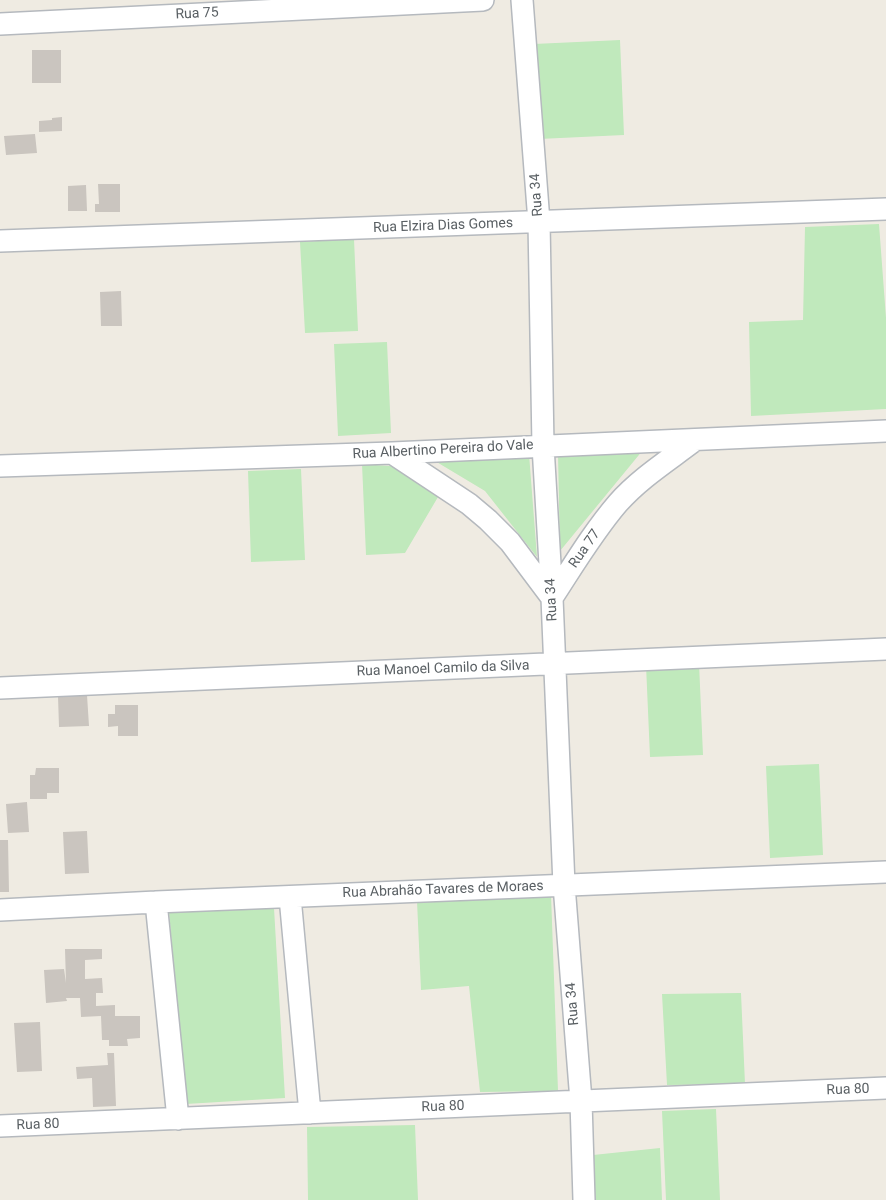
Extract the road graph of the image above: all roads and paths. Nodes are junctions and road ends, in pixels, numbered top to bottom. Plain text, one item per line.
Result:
1 (483, 0) edge
2 (522, 0) edge
3 (0, 24) edge
4 (886, 209) edge
5 (539, 222) junction
6 (0, 241) edge
7 (886, 431) edge
8 (695, 440) junction
9 (543, 446) junction
10 (392, 453) junction
11 (0, 466) edge
12 (552, 598) junction
13 (886, 649) edge
14 (554, 664) junction
15 (0, 688) edge
16 (886, 872) edge
17 (564, 885) junction
18 (290, 896) junction
19 (156, 902) junction
20 (0, 910) edge
21 (886, 1088) edge
22 (581, 1101) junction
23 (310, 1113) junction
24 (178, 1119) junction
25 (0, 1126) edge
26 (584, 1200) edge

1 - 3 street, Rua 75
2 - 5 street, Rua 34
4 - 5 street, Rua Elzira Dias Gomes
5 - 6 street, Rua Elzira Dias Gomes
5 - 9 street, Rua 34
7 - 8 street, Rua Albertino Pereira do Vale
8 - 9 street, Rua Albertino Pereira do Vale
8 - 12 street, Rua 77
9 - 10 street, Rua Albertino Pereira do Vale
9 - 12 street, Rua 34
10 - 11 street, Rua Albertino Pereira do Vale
10 - 12 street
12 - 14 street, Rua 34
13 - 14 street, Rua Manoel Camilo da Silva
14 - 15 street, Rua Manoel Camilo da Silva
14 - 17 street, Rua 34
16 - 17 street, Rua Abrahão Tavares de Moraes
17 - 18 street, Rua Abrahão Tavares de Moraes
17 - 22 street, Rua 34
18 - 19 street, Rua Abrahão Tavares de Moraes
18 - 23 street
19 - 20 street, Rua Abrahão Tavares de Moraes
19 - 24 street
21 - 22 street, Rua 80
22 - 23 street, Rua 80
22 - 26 street, Rua 34
23 - 24 street, Rua 80
24 - 25 street, Rua 80

